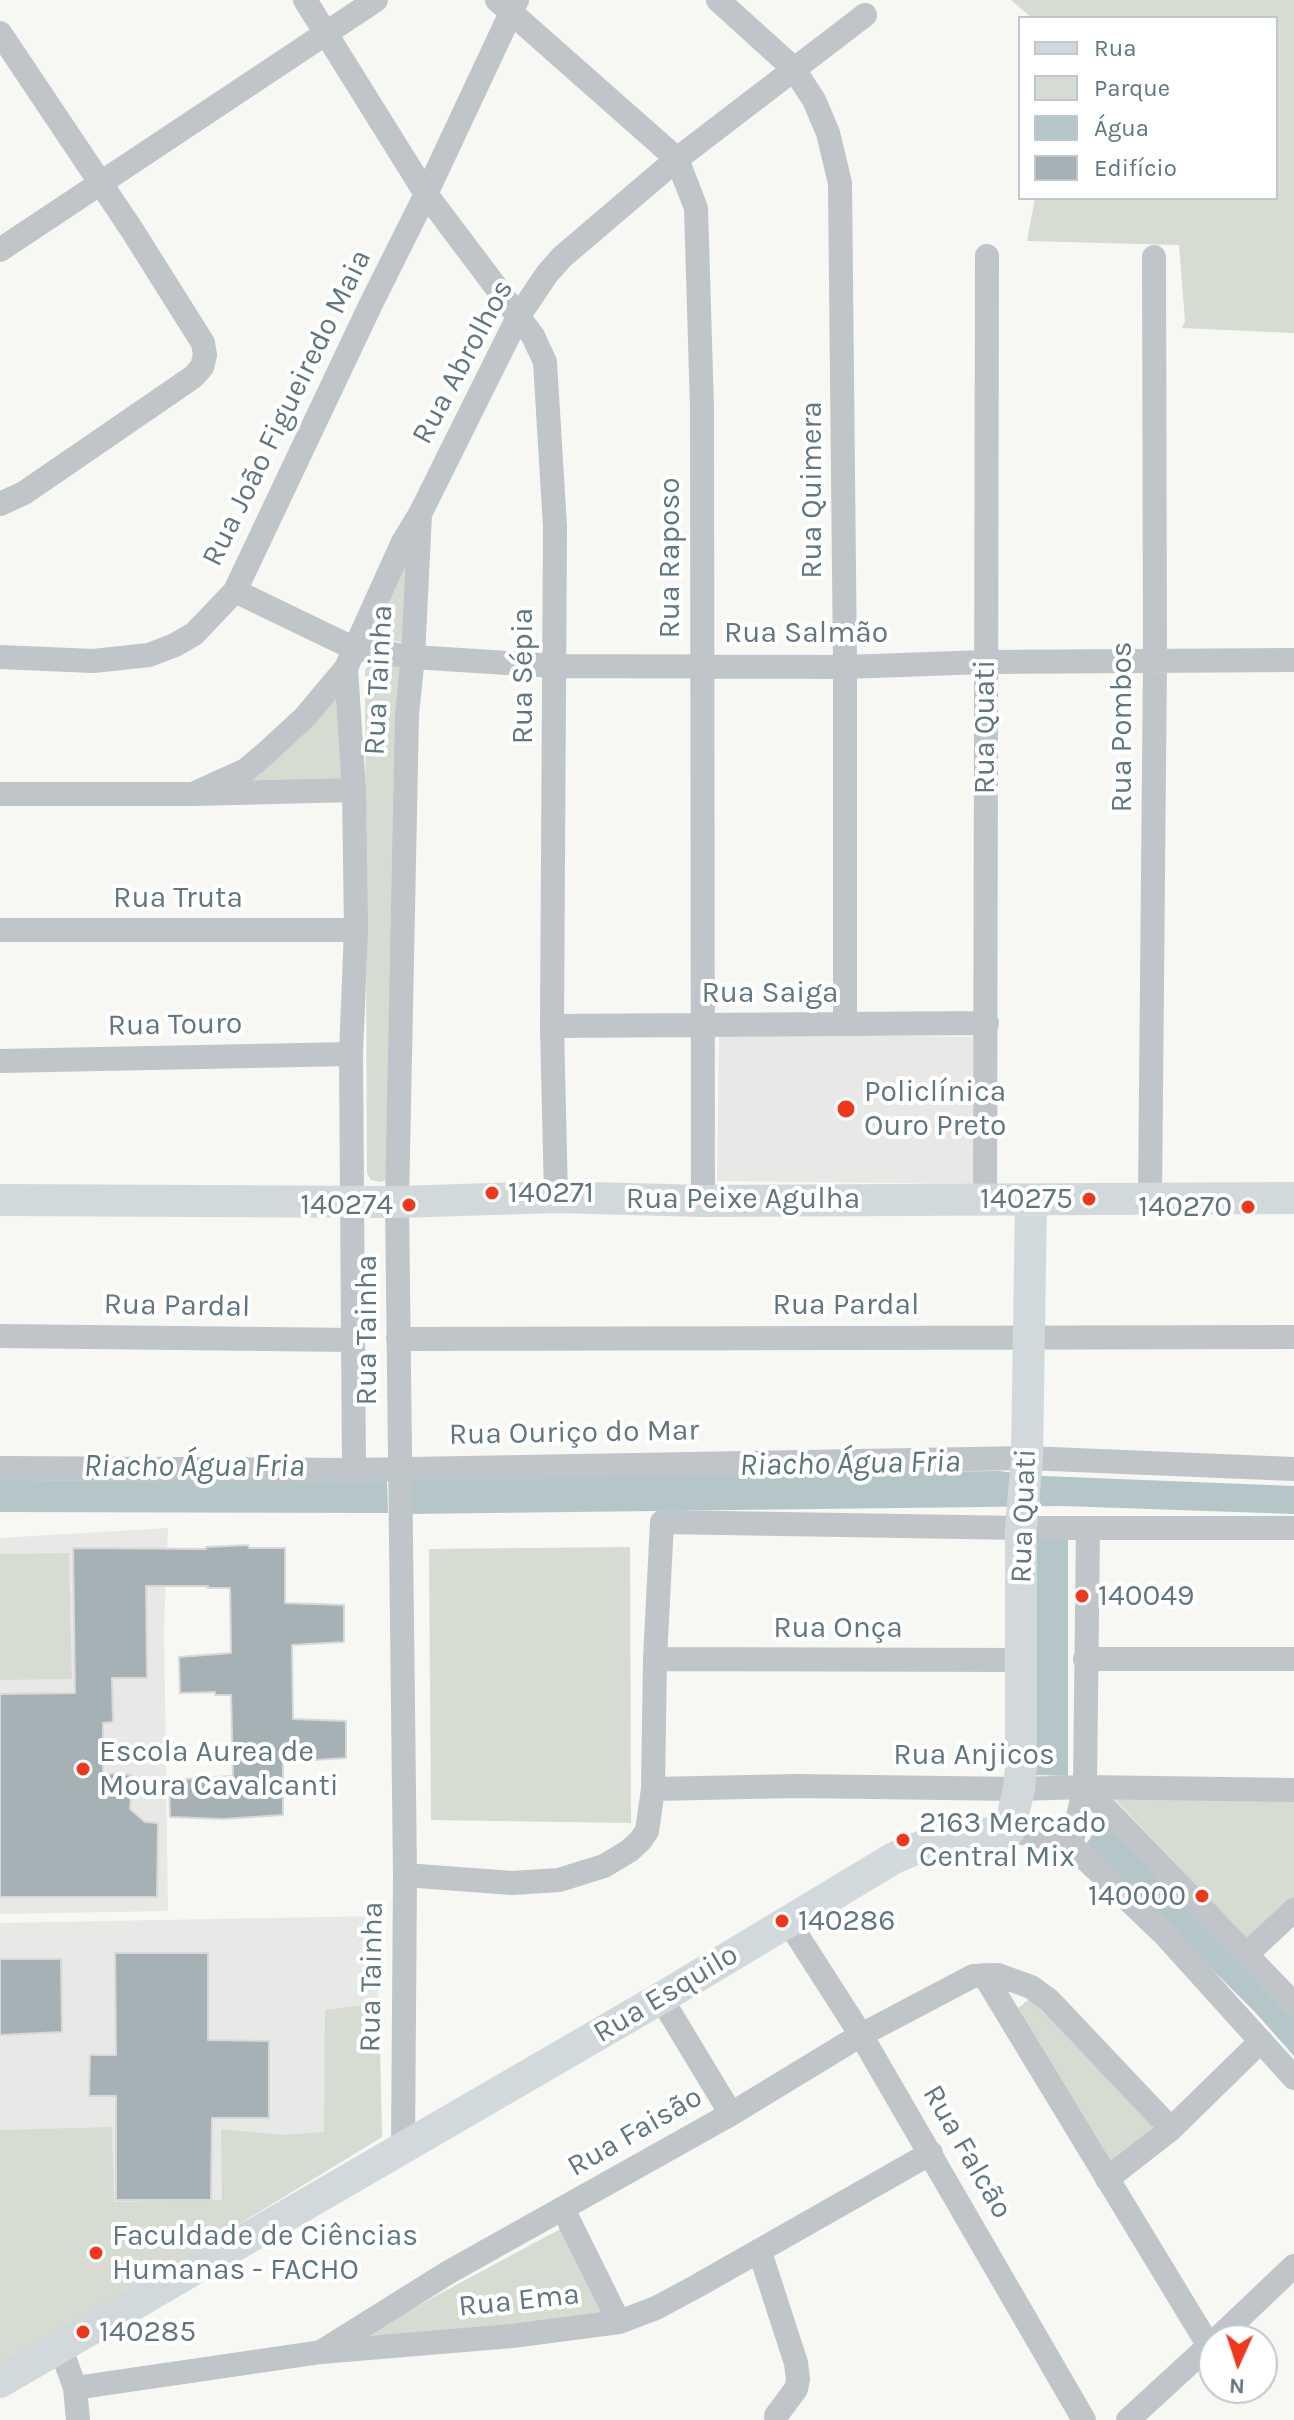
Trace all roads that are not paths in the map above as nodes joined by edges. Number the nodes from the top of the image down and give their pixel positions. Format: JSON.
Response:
{"nodes":[{"id":1,"x":305,"y":0,"type":"edge"},
{"id":2,"x":376,"y":0,"type":"edge"},
{"id":3,"x":718,"y":0,"type":"edge"},
{"id":4,"x":508,"y":4,"type":"edge"},
{"id":5,"x":865,"y":15,"type":"dead end"},
{"id":6,"x":0,"y":33,"type":"edge"},
{"id":7,"x":327,"y":34,"type":"junction"},
{"id":8,"x":793,"y":68,"type":"junction"},
{"id":9,"x":677,"y":159,"type":"junction"},
{"id":10,"x":99,"y":184,"type":"junction"},
{"id":11,"x":426,"y":194,"type":"junction"},
{"id":12,"x":0,"y":250,"type":"edge"},
{"id":13,"x":987,"y":256,"type":"dead end"},
{"id":14,"x":1154,"y":257,"type":"dead end"},
{"id":15,"x":518,"y":317,"type":"junction"},
{"id":16,"x":2,"y":504,"type":"edge"},
{"id":17,"x":420,"y":514,"type":"junction"},
{"id":18,"x":235,"y":591,"type":"junction"},
{"id":19,"x":0,"y":657,"type":"edge"},
{"id":20,"x":413,"y":657,"type":"junction"},
{"id":21,"x":349,"y":658,"type":"junction"},
{"id":22,"x":1155,"y":660,"type":"junction"},
{"id":23,"x":1294,"y":660,"type":"edge"},
{"id":24,"x":984,"y":662,"type":"junction"},
{"id":25,"x":701,"y":665,"type":"junction"},
{"id":26,"x":555,"y":666,"type":"junction"},
{"id":27,"x":845,"y":667,"type":"junction"},
{"id":28,"x":354,"y":790,"type":"junction"},
{"id":29,"x":0,"y":794,"type":"edge"},
{"id":30,"x":193,"y":794,"type":"junction"},
{"id":31,"x":0,"y":930,"type":"edge"},
{"id":32,"x":356,"y":930,"type":"junction"},
{"id":33,"x":987,"y":1023,"type":"junction"},
{"id":34,"x":845,"y":1024,"type":"junction"},
{"id":35,"x":702,"y":1025,"type":"junction"},
{"id":36,"x":552,"y":1026,"type":"junction"},
{"id":37,"x":351,"y":1054,"type":"junction"},
{"id":38,"x":0,"y":1061,"type":"edge"},
{"id":39,"x":556,"y":1197,"type":"junction"},
{"id":40,"x":1150,"y":1198,"type":"junction"},
{"id":41,"x":1294,"y":1198,"type":"edge"},
{"id":42,"x":985,"y":1199,"type":"junction"},
{"id":43,"x":0,"y":1200,"type":"edge"},
{"id":44,"x":1031,"y":1200,"type":"junction"},
{"id":45,"x":354,"y":1201,"type":"junction"},
{"id":46,"x":703,"y":1201,"type":"junction"},
{"id":47,"x":397,"y":1202,"type":"junction"},
{"id":48,"x":0,"y":1336,"type":"edge"},
{"id":49,"x":1030,"y":1337,"type":"junction"},
{"id":50,"x":1294,"y":1337,"type":"edge"},
{"id":51,"x":398,"y":1339,"type":"junction"},
{"id":52,"x":353,"y":1340,"type":"junction"},
{"id":53,"x":1026,"y":1463,"type":"junction"},
{"id":54,"x":0,"y":1468,"type":"edge"},
{"id":55,"x":1294,"y":1469,"type":"edge"},
{"id":56,"x":354,"y":1470,"type":"junction"},
{"id":57,"x":399,"y":1472,"type":"junction"},
{"id":58,"x":1022,"y":1525,"type":"junction"},
{"id":59,"x":1079,"y":1527,"type":"junction"},
{"id":60,"x":1294,"y":1528,"type":"edge"},
{"id":61,"x":655,"y":1659,"type":"junction"},
{"id":62,"x":1085,"y":1659,"type":"junction"},
{"id":63,"x":1294,"y":1659,"type":"edge"},
{"id":64,"x":1021,"y":1660,"type":"junction"},
{"id":65,"x":1085,"y":1787,"type":"junction"},
{"id":66,"x":653,"y":1789,"type":"junction"},
{"id":67,"x":1019,"y":1789,"type":"junction"},
{"id":68,"x":1294,"y":1790,"type":"edge"},
{"id":69,"x":1009,"y":1831,"type":"junction"},
{"id":70,"x":1071,"y":1845,"type":"junction"},
{"id":71,"x":405,"y":1875,"type":"junction"},
{"id":72,"x":1294,"y":1910,"type":"edge"},
{"id":73,"x":788,"y":1921,"type":"junction"},
{"id":74,"x":1247,"y":1954,"type":"junction"},
{"id":75,"x":984,"y":1975,"type":"junction"},
{"id":76,"x":661,"y":1998,"type":"junction"},
{"id":77,"x":1294,"y":2004,"type":"edge"},
{"id":78,"x":861,"y":2035,"type":"junction"},
{"id":79,"x":1261,"y":2041,"type":"junction"},
{"id":80,"x":1294,"y":2078,"type":"edge"},
{"id":81,"x":731,"y":2114,"type":"junction"},
{"id":82,"x":1171,"y":2129,"type":"junction"},
{"id":83,"x":403,"y":2147,"type":"junction"},
{"id":84,"x":931,"y":2153,"type":"junction"},
{"id":85,"x":1107,"y":2179,"type":"junction"},
{"id":86,"x":563,"y":2209,"type":"junction"},
{"id":87,"x":760,"y":2252,"type":"junction"},
{"id":88,"x":1294,"y":2266,"type":"edge"},
{"id":89,"x":619,"y":2322,"type":"junction"},
{"id":90,"x":1201,"y":2324,"type":"edge"},
{"id":91,"x":1233,"y":2324,"type":"edge"},
{"id":92,"x":60,"y":2346,"type":"junction"},
{"id":93,"x":321,"y":2352,"type":"junction"},
{"id":94,"x":1198,"y":2357,"type":"edge"},
{"id":95,"x":0,"y":2382,"type":"edge"},
{"id":96,"x":75,"y":2388,"type":"junction"},
{"id":97,"x":779,"y":2419,"type":"edge"},
{"id":98,"x":78,"y":2420,"type":"edge"},
{"id":99,"x":1084,"y":2420,"type":"edge"},
{"id":100,"x":1128,"y":2420,"type":"edge"}],
"edges":[{"from":1,"to":7,"type":"street"},
{"from":2,"to":7,"type":"street"},
{"from":3,"to":8,"type":"street","name":"Rua Quimera"},
{"from":4,"to":9,"type":"street","name":"Rua Raposo"},
{"from":4,"to":11,"type":"street","name":"Rua João Figueiredo Maia"},
{"from":5,"to":8,"type":"street","name":"Rua Abrolhos"},
{"from":6,"to":10,"type":"street"},
{"from":7,"to":10,"type":"street"},
{"from":7,"to":11,"type":"street"},
{"from":8,"to":9,"type":"street","name":"Rua Abrolhos"},
{"from":8,"to":27,"type":"street","name":"Rua Quimera"},
{"from":9,"to":15,"type":"street","name":"Rua Abrolhos"},
{"from":9,"to":25,"type":"street","name":"Rua Raposo"},
{"from":10,"to":12,"type":"street"},
{"from":10,"to":16,"type":"street"},
{"from":11,"to":15,"type":"street","name":"Rua Sépia"},
{"from":11,"to":18,"type":"street","name":"Rua João Figueiredo Maia"},
{"from":13,"to":24,"type":"street","name":"Rua Quati"},
{"from":14,"to":22,"type":"street","name":"Rua Pombos"},
{"from":15,"to":17,"type":"street","name":"Rua Abrolhos"},
{"from":15,"to":26,"type":"street","name":"Rua Sépia"},
{"from":17,"to":20,"type":"street","name":"Rua Tainha"},
{"from":17,"to":21,"type":"street","name":"Rua Abrolhos"},
{"from":18,"to":19,"type":"street","name":"Rua João Figueiredo Maia"},
{"from":18,"to":21,"type":"street","name":"Rua Salmão"},
{"from":20,"to":21,"type":"street","name":"Rua Salmão"},
{"from":20,"to":26,"type":"street","name":"Rua Salmão"},
{"from":20,"to":47,"type":"street","name":"Rua Tainha"},
{"from":21,"to":28,"type":"street","name":"Rua Tainha"},
{"from":21,"to":30,"type":"street","name":"Rua Abrolhos"},
{"from":22,"to":23,"type":"street","name":"Rua Salmão"},
{"from":22,"to":24,"type":"street","name":"Rua Salmão"},
{"from":22,"to":40,"type":"street","name":"Rua Pombos"},
{"from":24,"to":27,"type":"street","name":"Rua Salmão"},
{"from":24,"to":33,"type":"street","name":"Rua Quati"},
{"from":25,"to":26,"type":"street","name":"Rua Salmão"},
{"from":25,"to":27,"type":"street","name":"Rua Salmão"},
{"from":25,"to":35,"type":"street","name":"Rua Raposo"},
{"from":26,"to":36,"type":"street","name":"Rua Sépia"},
{"from":27,"to":34,"type":"street","name":"Rua Quimera"},
{"from":28,"to":30,"type":"street","name":"Rua Abrolhos"},
{"from":28,"to":32,"type":"street","name":"Rua Tainha"},
{"from":29,"to":30,"type":"street","name":"Rua Abrolhos"},
{"from":31,"to":32,"type":"street","name":"Rua Truta"},
{"from":32,"to":37,"type":"street","name":"Rua Tainha"},
{"from":33,"to":34,"type":"street","name":"Rua Saiga"},
{"from":33,"to":42,"type":"street","name":"Rua Quati"},
{"from":34,"to":35,"type":"street","name":"Rua Saiga"},
{"from":35,"to":36,"type":"street","name":"Rua Saiga"},
{"from":35,"to":46,"type":"street","name":"Rua Raposo"},
{"from":36,"to":39,"type":"street","name":"Rua Sépia"},
{"from":37,"to":38,"type":"street","name":"Rua Touro"},
{"from":37,"to":45,"type":"street","name":"Rua Tainha"},
{"from":39,"to":46,"type":"street","name":"Rua Peixe Agulha"},
{"from":39,"to":47,"type":"street","name":"Rua Peixe Agulha"},
{"from":40,"to":41,"type":"street","name":"Rua Peixe Agulha"},
{"from":40,"to":44,"type":"street","name":"Rua Peixe Agulha"},
{"from":42,"to":44,"type":"street","name":"Rua Peixe Agulha"},
{"from":42,"to":46,"type":"street","name":"Rua Peixe Agulha"},
{"from":43,"to":45,"type":"street","name":"Rua Peixe Agulha"},
{"from":44,"to":49,"type":"street","name":"Rua Quati"},
{"from":45,"to":47,"type":"street","name":"Rua Peixe Agulha"},
{"from":45,"to":52,"type":"street","name":"Rua Tainha"},
{"from":47,"to":51,"type":"street","name":"Rua Tainha"},
{"from":48,"to":52,"type":"street","name":"Rua Pardal"},
{"from":49,"to":50,"type":"street","name":"Rua Pardal"},
{"from":49,"to":51,"type":"street","name":"Rua Pardal"},
{"from":49,"to":53,"type":"street","name":"Rua Quati"},
{"from":51,"to":57,"type":"street","name":"Rua Tainha"},
{"from":52,"to":56,"type":"street","name":"Rua Tainha"},
{"from":53,"to":55,"type":"street","name":"Rua Ouriço do Mar"},
{"from":53,"to":57,"type":"street","name":"Rua Ouriço do Mar"},
{"from":53,"to":58,"type":"street","name":"Rua Quati"},
{"from":54,"to":56,"type":"street","name":"Rua Ouriço do Mar"},
{"from":56,"to":57,"type":"street","name":"Rua Ouriço do Mar"},
{"from":57,"to":71,"type":"street","name":"Rua Tainha"},
{"from":58,"to":59,"type":"street"},
{"from":58,"to":61,"type":"street"},
{"from":58,"to":64,"type":"street","name":"Rua Quati"},
{"from":59,"to":60,"type":"street"},
{"from":59,"to":62,"type":"street"},
{"from":61,"to":64,"type":"street","name":"Rua Onça"},
{"from":61,"to":66,"type":"street"},
{"from":62,"to":63,"type":"street"},
{"from":62,"to":65,"type":"street"},
{"from":64,"to":67,"type":"street","name":"Rua Quati"},
{"from":65,"to":67,"type":"street","name":"Rua Anjicos"},
{"from":65,"to":68,"type":"street","name":"Rua Anjicos"},
{"from":65,"to":70,"type":"street"},
{"from":65,"to":74,"type":"street"},
{"from":66,"to":67,"type":"street","name":"Rua Anjicos"},
{"from":66,"to":71,"type":"street"},
{"from":67,"to":69,"type":"street","name":"Rua Quati"},
{"from":69,"to":70,"type":"street","name":"Rua Esquilo"},
{"from":69,"to":73,"type":"street","name":"Rua Esquilo"},
{"from":70,"to":79,"type":"street","name":"Rua Esquilo"},
{"from":71,"to":83,"type":"street","name":"Rua Tainha"},
{"from":72,"to":74,"type":"street"},
{"from":73,"to":76,"type":"street","name":"Rua Esquilo"},
{"from":73,"to":78,"type":"street","name":"Rua Falcão"},
{"from":74,"to":77,"type":"street"},
{"from":75,"to":78,"type":"street","name":"Rua Faisão"},
{"from":75,"to":82,"type":"street"},
{"from":75,"to":85,"type":"street"},
{"from":76,"to":81,"type":"street"},
{"from":76,"to":83,"type":"street","name":"Rua Esquilo"},
{"from":78,"to":81,"type":"street","name":"Rua Faisão"},
{"from":78,"to":84,"type":"street","name":"Rua Falcão"},
{"from":79,"to":80,"type":"street","name":"Rua Esquilo"},
{"from":79,"to":82,"type":"street"},
{"from":81,"to":86,"type":"street","name":"Rua Faisão"},
{"from":82,"to":85,"type":"street"},
{"from":83,"to":92,"type":"street","name":"Rua Esquilo"},
{"from":84,"to":87,"type":"street","name":"Rua Ema"},
{"from":84,"to":99,"type":"street","name":"Rua Falcão"},
{"from":85,"to":90,"type":"street"},
{"from":86,"to":89,"type":"street"},
{"from":86,"to":93,"type":"street","name":"Rua Faisão"},
{"from":87,"to":89,"type":"street","name":"Rua Ema"},
{"from":87,"to":97,"type":"street"},
{"from":88,"to":91,"type":"street"},
{"from":89,"to":93,"type":"street","name":"Rua Ema"},
{"from":92,"to":95,"type":"street","name":"Rua Esquilo"},
{"from":92,"to":96,"type":"street"},
{"from":93,"to":96,"type":"street","name":"Rua Ema"},
{"from":94,"to":100,"type":"street"},
{"from":96,"to":98,"type":"street"}]}
